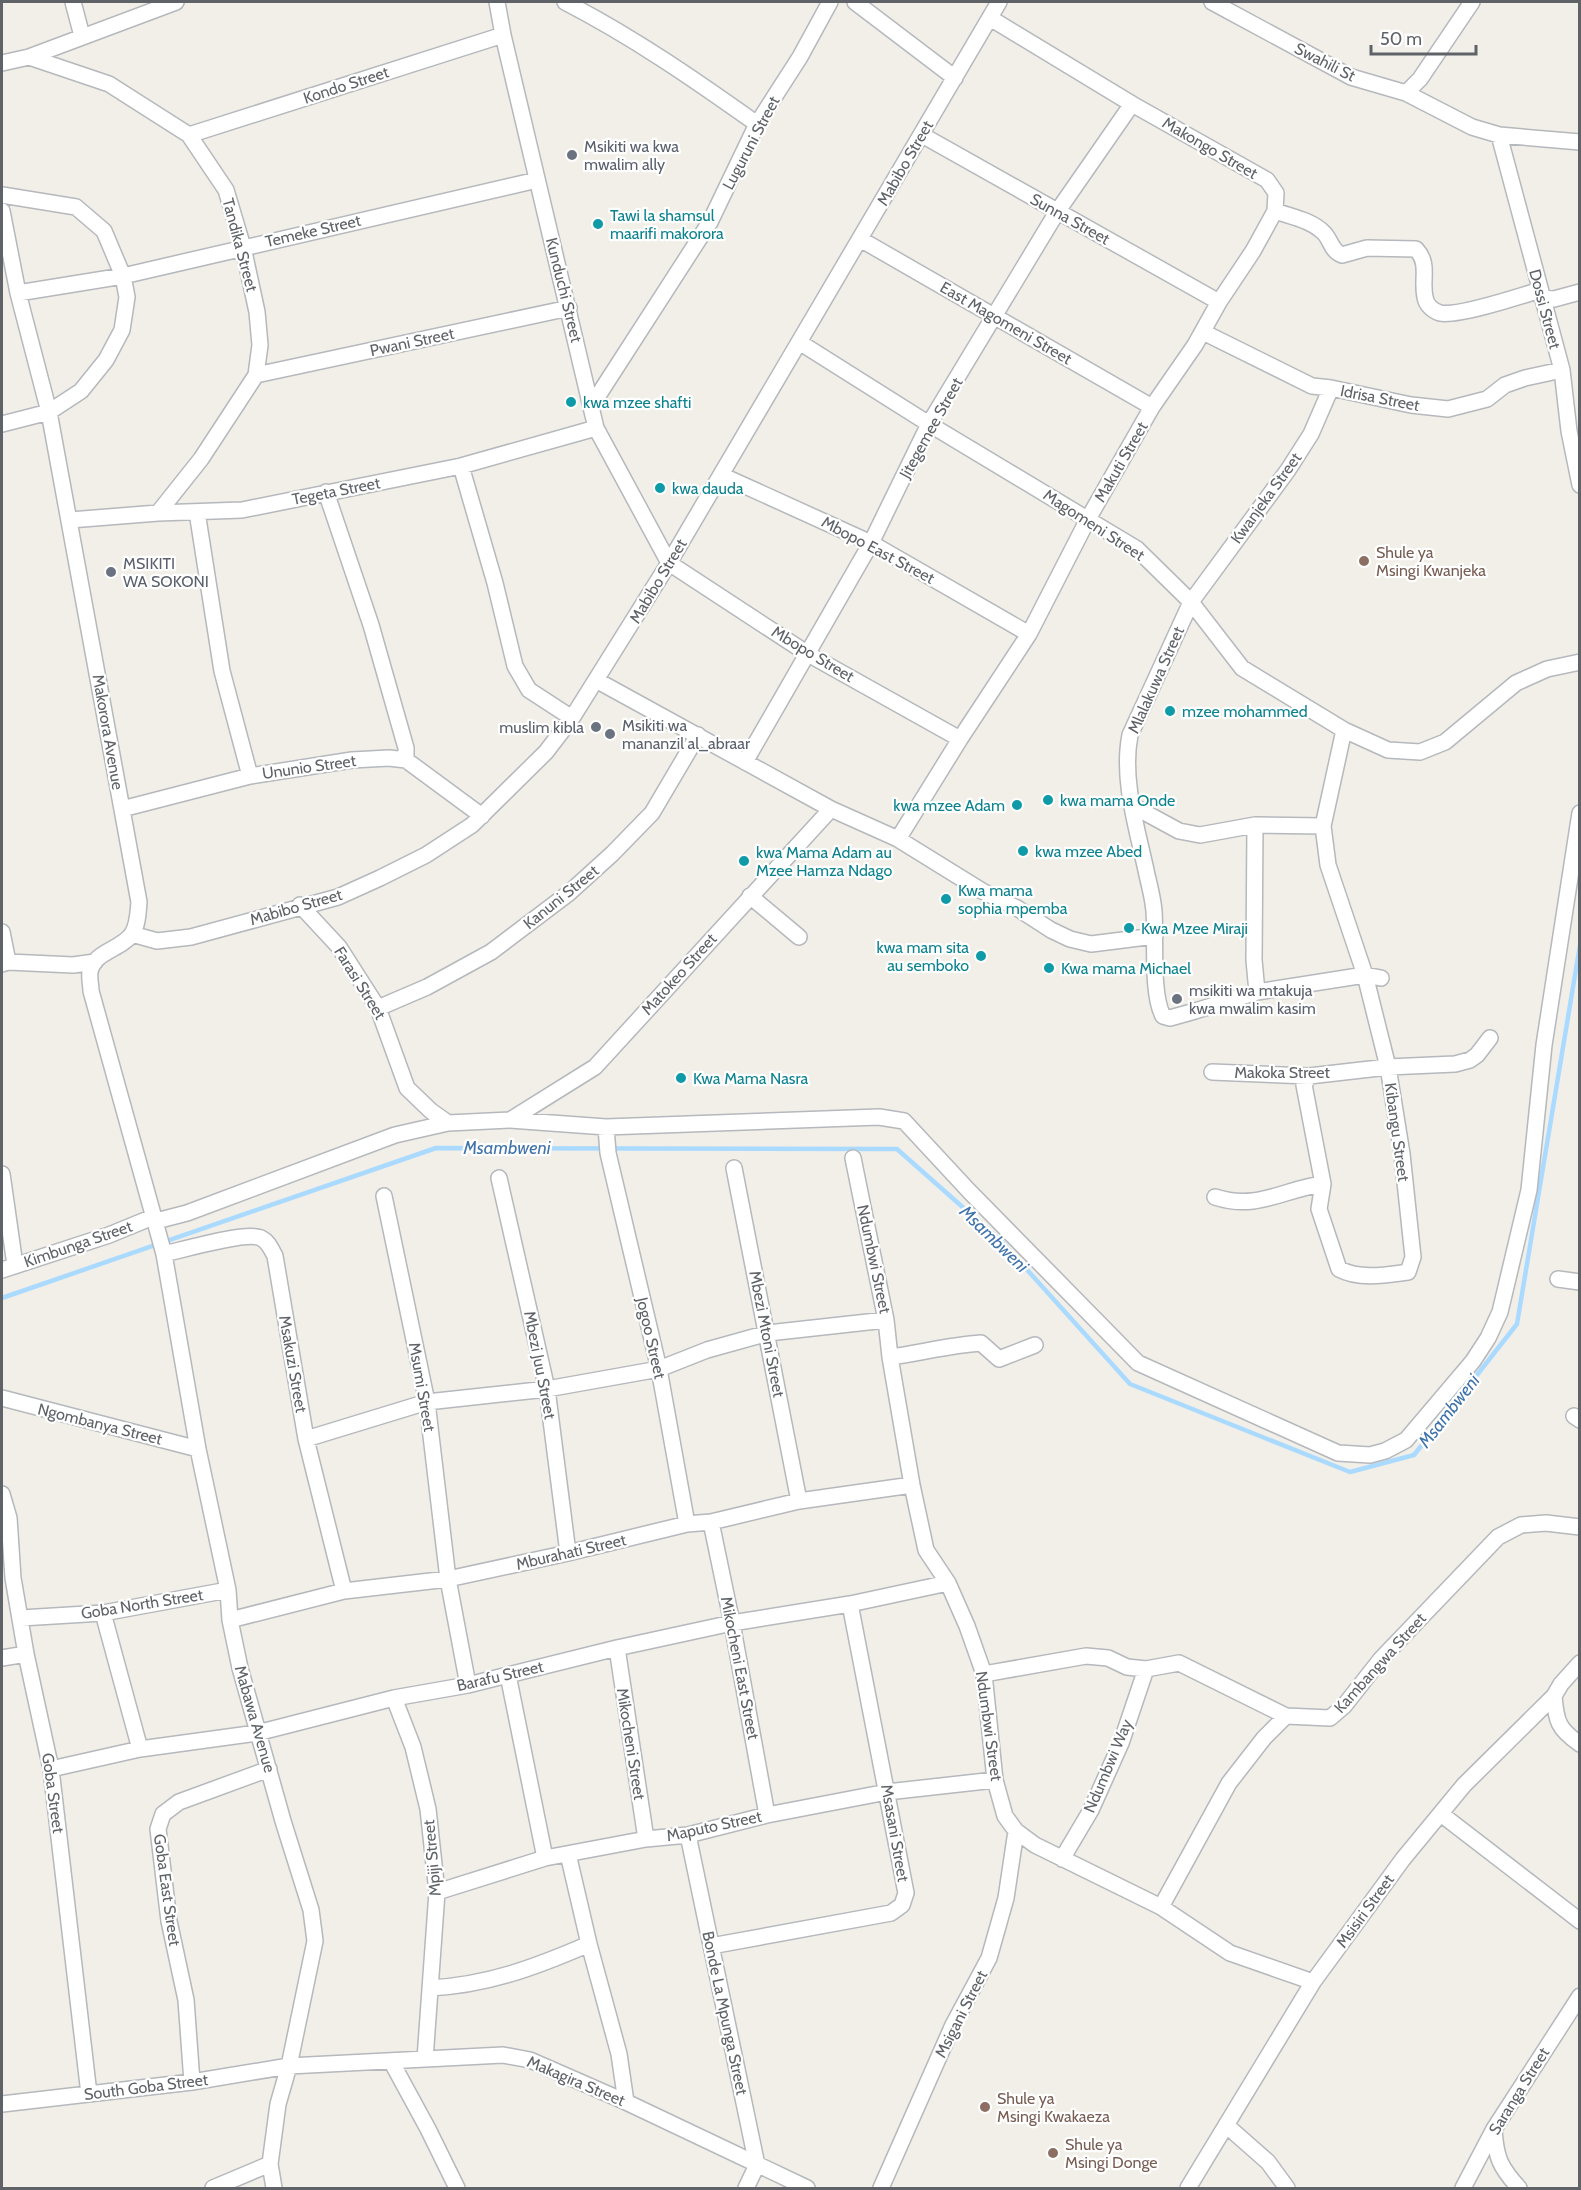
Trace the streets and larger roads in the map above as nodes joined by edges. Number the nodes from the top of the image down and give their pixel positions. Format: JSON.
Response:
{"nodes":[{"id":1,"x":73,"y":2,"type":"edge"},
{"id":2,"x":176,"y":2,"type":"edge"},
{"id":3,"x":497,"y":2,"type":"edge"},
{"id":4,"x":565,"y":2,"type":"edge"},
{"id":5,"x":830,"y":2,"type":"edge"},
{"id":6,"x":855,"y":2,"type":"edge"},
{"id":7,"x":999,"y":2,"type":"edge"},
{"id":8,"x":1212,"y":2,"type":"edge"},
{"id":9,"x":1472,"y":2,"type":"edge"},
{"id":10,"x":990,"y":18,"type":"junction"},
{"id":11,"x":503,"y":35,"type":"junction"},
{"id":12,"x":82,"y":36,"type":"junction"},
{"id":13,"x":29,"y":57,"type":"junction"},
{"id":14,"x":2,"y":63,"type":"edge"},
{"id":15,"x":955,"y":78,"type":"junction"},
{"id":16,"x":1406,"y":93,"type":"junction"},
{"id":17,"x":1132,"y":104,"type":"junction"},
{"id":18,"x":757,"y":124,"type":"junction"},
{"id":19,"x":189,"y":135,"type":"junction"},
{"id":20,"x":922,"y":135,"type":"junction"},
{"id":21,"x":1499,"y":135,"type":"junction"},
{"id":22,"x":1580,"y":142,"type":"edge"},
{"id":23,"x":537,"y":180,"type":"junction"},
{"id":24,"x":2,"y":195,"type":"edge"},
{"id":25,"x":2,"y":211,"type":"edge"},
{"id":26,"x":1275,"y":212,"type":"junction"},
{"id":27,"x":1058,"y":213,"type":"junction"},
{"id":28,"x":860,"y":239,"type":"junction"},
{"id":29,"x":243,"y":247,"type":"junction"},
{"id":30,"x":123,"y":276,"type":"junction"},
{"id":31,"x":1580,"y":292,"type":"edge"},
{"id":32,"x":18,"y":293,"type":"junction"},
{"id":33,"x":1541,"y":294,"type":"junction"},
{"id":34,"x":1219,"y":302,"type":"junction"},
{"id":35,"x":569,"y":308,"type":"junction"},
{"id":36,"x":996,"y":317,"type":"junction"},
{"id":37,"x":1203,"y":332,"type":"junction"},
{"id":38,"x":798,"y":342,"type":"junction"},
{"id":39,"x":1562,"y":369,"type":"junction"},
{"id":40,"x":256,"y":375,"type":"junction"},
{"id":41,"x":1331,"y":388,"type":"junction"},
{"id":42,"x":592,"y":405,"type":"junction"},
{"id":43,"x":1152,"y":407,"type":"junction"},
{"id":44,"x":49,"y":412,"type":"junction"},
{"id":45,"x":2,"y":424,"type":"edge"},
{"id":46,"x":929,"y":424,"type":"junction"},
{"id":47,"x":596,"y":428,"type":"junction"},
{"id":48,"x":1574,"y":430,"type":"edge"},
{"id":49,"x":461,"y":466,"type":"junction"},
{"id":50,"x":721,"y":475,"type":"junction"},
{"id":51,"x":1580,"y":485,"type":"edge"},
{"id":52,"x":326,"y":492,"type":"junction"},
{"id":53,"x":197,"y":512,"type":"junction"},
{"id":54,"x":158,"y":513,"type":"junction"},
{"id":55,"x":1088,"y":519,"type":"junction"},
{"id":56,"x":70,"y":520,"type":"junction"},
{"id":57,"x":871,"y":543,"type":"junction"},
{"id":58,"x":669,"y":563,"type":"junction"},
{"id":59,"x":1191,"y":602,"type":"junction"},
{"id":60,"x":1029,"y":634,"type":"junction"},
{"id":61,"x":808,"y":654,"type":"junction"},
{"id":62,"x":1580,"y":662,"type":"edge"},
{"id":63,"x":596,"y":680,"type":"junction"},
{"id":64,"x":572,"y":718,"type":"junction"},
{"id":65,"x":1344,"y":730,"type":"junction"},
{"id":66,"x":698,"y":735,"type":"junction"},
{"id":67,"x":960,"y":739,"type":"junction"},
{"id":68,"x":406,"y":760,"type":"junction"},
{"id":69,"x":745,"y":762,"type":"junction"},
{"id":70,"x":249,"y":776,"type":"junction"},
{"id":71,"x":1133,"y":806,"type":"junction"},
{"id":72,"x":122,"y":809,"type":"junction"},
{"id":73,"x":831,"y":809,"type":"junction"},
{"id":74,"x":1580,"y":813,"type":"edge"},
{"id":75,"x":482,"y":816,"type":"junction"},
{"id":76,"x":1255,"y":825,"type":"junction"},
{"id":77,"x":1323,"y":826,"type":"junction"},
{"id":78,"x":898,"y":839,"type":"junction"},
{"id":79,"x":750,"y":896,"type":"junction"},
{"id":80,"x":300,"y":906,"type":"junction"},
{"id":81,"x":2,"y":932,"type":"edge"},
{"id":82,"x":132,"y":934,"type":"junction"},
{"id":83,"x":1155,"y":936,"type":"junction"},
{"id":84,"x":799,"y":937,"type":"dead end"},
{"id":85,"x":95,"y":962,"type":"junction"},
{"id":86,"x":5,"y":963,"type":"edge"},
{"id":87,"x":1365,"y":975,"type":"junction"},
{"id":88,"x":1381,"y":978,"type":"dead end"},
{"id":89,"x":1257,"y":992,"type":"junction"},
{"id":90,"x":378,"y":1008,"type":"junction"},
{"id":91,"x":1490,"y":1038,"type":"dead end"},
{"id":92,"x":1388,"y":1067,"type":"junction"},
{"id":93,"x":1212,"y":1072,"type":"dead end"},
{"id":94,"x":1309,"y":1076,"type":"junction"},
{"id":95,"x":510,"y":1120,"type":"junction"},
{"id":96,"x":448,"y":1123,"type":"junction"},
{"id":97,"x":607,"y":1140,"type":"junction"},
{"id":98,"x":853,"y":1158,"type":"dead end"},
{"id":99,"x":734,"y":1168,"type":"dead end"},
{"id":100,"x":2,"y":1174,"type":"edge"},
{"id":101,"x":500,"y":1178,"type":"dead end"},
{"id":102,"x":1323,"y":1184,"type":"junction"},
{"id":103,"x":384,"y":1196,"type":"dead end"},
{"id":104,"x":1215,"y":1197,"type":"dead end"},
{"id":105,"x":155,"y":1223,"type":"junction"},
{"id":106,"x":162,"y":1251,"type":"junction"},
{"id":107,"x":8,"y":1268,"type":"edge"},
{"id":108,"x":1558,"y":1279,"type":"dead end"},
{"id":109,"x":1580,"y":1282,"type":"edge"},
{"id":110,"x":886,"y":1320,"type":"junction"},
{"id":111,"x":768,"y":1333,"type":"junction"},
{"id":112,"x":1035,"y":1345,"type":"dead end"},
{"id":113,"x":890,"y":1357,"type":"junction"},
{"id":114,"x":659,"y":1369,"type":"junction"},
{"id":115,"x":547,"y":1389,"type":"junction"},
{"id":116,"x":2,"y":1398,"type":"edge"},
{"id":117,"x":427,"y":1402,"type":"junction"},
{"id":118,"x":306,"y":1439,"type":"junction"},
{"id":119,"x":198,"y":1449,"type":"junction"},
{"id":120,"x":912,"y":1485,"type":"junction"},
{"id":121,"x":2,"y":1494,"type":"edge"},
{"id":122,"x":799,"y":1501,"type":"junction"},
{"id":123,"x":711,"y":1522,"type":"junction"},
{"id":124,"x":687,"y":1524,"type":"junction"},
{"id":125,"x":1580,"y":1527,"type":"edge"},
{"id":126,"x":568,"y":1553,"type":"junction"},
{"id":127,"x":7,"y":1579,"type":"edge"},
{"id":128,"x":448,"y":1580,"type":"junction"},
{"id":129,"x":948,"y":1583,"type":"junction"},
{"id":130,"x":228,"y":1590,"type":"junction"},
{"id":131,"x":344,"y":1591,"type":"junction"},
{"id":132,"x":850,"y":1604,"type":"junction"},
{"id":133,"x":103,"y":1613,"type":"junction"},
{"id":134,"x":21,"y":1618,"type":"junction"},
{"id":135,"x":230,"y":1620,"type":"junction"},
{"id":136,"x":732,"y":1623,"type":"junction"},
{"id":137,"x":617,"y":1648,"type":"junction"},
{"id":138,"x":26,"y":1654,"type":"junction"},
{"id":139,"x":2,"y":1658,"type":"edge"},
{"id":140,"x":1580,"y":1663,"type":"edge"},
{"id":141,"x":1146,"y":1669,"type":"junction"},
{"id":142,"x":984,"y":1674,"type":"junction"},
{"id":143,"x":508,"y":1675,"type":"junction"},
{"id":144,"x":468,"y":1685,"type":"junction"},
{"id":145,"x":1554,"y":1696,"type":"junction"},
{"id":146,"x":394,"y":1698,"type":"junction"},
{"id":147,"x":1286,"y":1716,"type":"junction"},
{"id":148,"x":257,"y":1733,"type":"junction"},
{"id":149,"x":1580,"y":1744,"type":"edge"},
{"id":150,"x":140,"y":1749,"type":"junction"},
{"id":151,"x":51,"y":1769,"type":"junction"},
{"id":152,"x":269,"y":1769,"type":"junction"},
{"id":153,"x":995,"y":1780,"type":"junction"},
{"id":154,"x":887,"y":1792,"type":"junction"},
{"id":155,"x":1441,"y":1814,"type":"junction"},
{"id":156,"x":767,"y":1815,"type":"junction"},
{"id":157,"x":1016,"y":1831,"type":"junction"},
{"id":158,"x":688,"y":1835,"type":"junction"},
{"id":159,"x":646,"y":1839,"type":"junction"},
{"id":160,"x":568,"y":1854,"type":"junction"},
{"id":161,"x":545,"y":1858,"type":"junction"},
{"id":162,"x":1062,"y":1859,"type":"junction"},
{"id":163,"x":437,"y":1892,"type":"junction"},
{"id":164,"x":1161,"y":1907,"type":"junction"},
{"id":165,"x":1580,"y":1921,"type":"edge"},
{"id":166,"x":589,"y":1944,"type":"junction"},
{"id":167,"x":711,"y":1946,"type":"junction"},
{"id":168,"x":1313,"y":1982,"type":"junction"},
{"id":169,"x":430,"y":1988,"type":"junction"},
{"id":170,"x":1580,"y":1996,"type":"edge"},
{"id":171,"x":425,"y":2059,"type":"junction"},
{"id":172,"x":390,"y":2061,"type":"junction"},
{"id":173,"x":290,"y":2066,"type":"junction"},
{"id":174,"x":192,"y":2082,"type":"junction"},
{"id":175,"x":90,"y":2094,"type":"junction"},
{"id":176,"x":626,"y":2102,"type":"junction"},
{"id":177,"x":2,"y":2104,"type":"edge"},
{"id":178,"x":1226,"y":2125,"type":"junction"},
{"id":179,"x":1494,"y":2129,"type":"junction"},
{"id":180,"x":270,"y":2164,"type":"junction"},
{"id":181,"x":757,"y":2165,"type":"junction"},
{"id":182,"x":213,"y":2188,"type":"edge"},
{"id":183,"x":274,"y":2188,"type":"edge"},
{"id":184,"x":457,"y":2188,"type":"edge"},
{"id":185,"x":746,"y":2188,"type":"edge"},
{"id":186,"x":807,"y":2188,"type":"edge"},
{"id":187,"x":881,"y":2188,"type":"edge"},
{"id":188,"x":1188,"y":2188,"type":"edge"},
{"id":189,"x":1287,"y":2188,"type":"edge"},
{"id":190,"x":1463,"y":2188,"type":"edge"},
{"id":191,"x":1519,"y":2188,"type":"edge"}],
"edges":[{"from":1,"to":12,"type":"street"},
{"from":2,"to":12,"type":"street"},
{"from":3,"to":11,"type":"street","name":"Kunduchi Street"},
{"from":4,"to":18,"type":"street"},
{"from":5,"to":18,"type":"street","name":"Luguruni Street"},
{"from":6,"to":15,"type":"street"},
{"from":7,"to":10,"type":"street","name":"Mabibo Street"},
{"from":8,"to":16,"type":"street","name":"Swahili St"},
{"from":9,"to":16,"type":"street"},
{"from":10,"to":15,"type":"street","name":"Mabibo Street"},
{"from":10,"to":17,"type":"street","name":"Makongo Street"},
{"from":11,"to":19,"type":"street","name":"Kondo Street"},
{"from":11,"to":23,"type":"street","name":"Kunduchi Street"},
{"from":12,"to":13,"type":"street"},
{"from":13,"to":14,"type":"street"},
{"from":13,"to":19,"type":"street","name":"Tandika Street"},
{"from":15,"to":20,"type":"street","name":"Mabibo Street"},
{"from":16,"to":21,"type":"street","name":"Swahili St"},
{"from":17,"to":26,"type":"street","name":"Makongo Street"},
{"from":17,"to":27,"type":"street","name":"Jitegemee Street"},
{"from":18,"to":42,"type":"street","name":"Luguruni Street"},
{"from":19,"to":29,"type":"street","name":"Tandika Street"},
{"from":20,"to":27,"type":"street","name":"Sunna Street"},
{"from":20,"to":28,"type":"street","name":"Mabibo Street"},
{"from":21,"to":22,"type":"street","name":"Swahili St"},
{"from":21,"to":33,"type":"street","name":"Dossi Street"},
{"from":23,"to":29,"type":"street","name":"Temeke Street"},
{"from":23,"to":35,"type":"street","name":"Kunduchi Street"},
{"from":24,"to":30,"type":"street"},
{"from":25,"to":32,"type":"street","name":"Makorora Avenue"},
{"from":26,"to":33,"type":"street"},
{"from":26,"to":34,"type":"street","name":"Makuti Street"},
{"from":27,"to":34,"type":"street","name":"Sunna Street"},
{"from":27,"to":36,"type":"street","name":"Jitegemee Street"},
{"from":28,"to":36,"type":"street","name":"East Magomeni Street"},
{"from":28,"to":38,"type":"street","name":"Mabibo Street"},
{"from":29,"to":30,"type":"street","name":"Temeke Street"},
{"from":29,"to":40,"type":"street","name":"Tandika Street"},
{"from":30,"to":32,"type":"street","name":"Temeke Street"},
{"from":30,"to":44,"type":"street"},
{"from":31,"to":33,"type":"street"},
{"from":32,"to":44,"type":"street","name":"Makorora Avenue"},
{"from":33,"to":39,"type":"street","name":"Dossi Street"},
{"from":34,"to":37,"type":"street","name":"Makuti Street"},
{"from":35,"to":40,"type":"street","name":"Pwani Street"},
{"from":35,"to":42,"type":"street","name":"Kunduchi Street"},
{"from":36,"to":43,"type":"street","name":"East Magomeni Street"},
{"from":36,"to":46,"type":"street","name":"Jitegemee Street"},
{"from":37,"to":41,"type":"street","name":"Idrisa Street"},
{"from":37,"to":43,"type":"street","name":"Makuti Street"},
{"from":38,"to":46,"type":"street","name":"Magomeni Street"},
{"from":38,"to":50,"type":"street","name":"Mabibo Street"},
{"from":39,"to":41,"type":"street","name":"Idrisa Street"},
{"from":39,"to":48,"type":"street","name":"Dossi Street"},
{"from":40,"to":54,"type":"street","name":"Tandika Street"},
{"from":41,"to":59,"type":"street","name":"Kwanjeka Street"},
{"from":42,"to":47,"type":"street","name":"Kunduchi Street"},
{"from":43,"to":55,"type":"street","name":"Makuti Street"},
{"from":44,"to":45,"type":"street"},
{"from":44,"to":56,"type":"street","name":"Makorora Avenue"},
{"from":46,"to":55,"type":"street","name":"Magomeni Street"},
{"from":46,"to":57,"type":"street","name":"Jitegemee Street"},
{"from":47,"to":49,"type":"street","name":"Tegeta Street"},
{"from":47,"to":58,"type":"street","name":"Kunduchi Street"},
{"from":48,"to":51,"type":"street","name":"Dossi Street"},
{"from":49,"to":52,"type":"street","name":"Tegeta Street"},
{"from":49,"to":64,"type":"street"},
{"from":50,"to":57,"type":"street","name":"Mbopo East Street"},
{"from":50,"to":58,"type":"street","name":"Mabibo Street"},
{"from":52,"to":53,"type":"street","name":"Tegeta Street"},
{"from":52,"to":68,"type":"street"},
{"from":53,"to":54,"type":"street","name":"Tegeta Street"},
{"from":53,"to":70,"type":"street"},
{"from":54,"to":56,"type":"street","name":"Tegeta Street"},
{"from":55,"to":59,"type":"street","name":"Magomeni Street"},
{"from":55,"to":60,"type":"street","name":"Makuti Street"},
{"from":56,"to":72,"type":"street","name":"Makorora Avenue"},
{"from":57,"to":60,"type":"street","name":"Mbopo East Street"},
{"from":57,"to":61,"type":"street","name":"Jitegemee Street"},
{"from":58,"to":61,"type":"street","name":"Mbopo Street"},
{"from":58,"to":63,"type":"street","name":"Mabibo Street"},
{"from":59,"to":65,"type":"street","name":"Magomeni Street"},
{"from":59,"to":71,"type":"street","name":"Mlalakuwa Street"},
{"from":60,"to":67,"type":"street","name":"Makuti Street"},
{"from":61,"to":67,"type":"street","name":"Mbopo Street"},
{"from":61,"to":69,"type":"street","name":"Jitegemee Street"},
{"from":62,"to":65,"type":"street","name":"Magomeni Street"},
{"from":63,"to":64,"type":"street","name":"Mabibo Street"},
{"from":63,"to":66,"type":"street"},
{"from":64,"to":75,"type":"street","name":"Mabibo Street"},
{"from":65,"to":77,"type":"street","name":"Kibangu Street"},
{"from":66,"to":69,"type":"street"},
{"from":66,"to":90,"type":"street","name":"Kanuni Street"},
{"from":67,"to":78,"type":"street","name":"Makuti Street"},
{"from":68,"to":70,"type":"street","name":"Ununio Street"},
{"from":68,"to":75,"type":"street"},
{"from":69,"to":73,"type":"street"},
{"from":70,"to":72,"type":"street","name":"Ununio Street"},
{"from":71,"to":76,"type":"street"},
{"from":71,"to":83,"type":"street","name":"Mlalakuwa Street"},
{"from":72,"to":82,"type":"street","name":"Makorora Avenue"},
{"from":73,"to":78,"type":"street"},
{"from":73,"to":79,"type":"street","name":"Matokeo Street"},
{"from":74,"to":97,"type":"street","name":"Kimbunga Street"},
{"from":75,"to":80,"type":"street","name":"Mabibo Street"},
{"from":76,"to":77,"type":"street"},
{"from":76,"to":89,"type":"street"},
{"from":77,"to":87,"type":"street","name":"Kibangu Street"},
{"from":78,"to":83,"type":"street"},
{"from":79,"to":84,"type":"street"},
{"from":79,"to":95,"type":"street","name":"Matokeo Street"},
{"from":80,"to":82,"type":"street","name":"Mabibo Street"},
{"from":80,"to":90,"type":"street","name":"Farasi Street"},
{"from":81,"to":86,"type":"street"},
{"from":82,"to":85,"type":"street"},
{"from":83,"to":89,"type":"street","name":"Mlalakuwa Street"},
{"from":85,"to":86,"type":"street"},
{"from":85,"to":105,"type":"street"},
{"from":87,"to":88,"type":"street","name":"Mlalakuwa Street"},
{"from":87,"to":89,"type":"street","name":"Mlalakuwa Street"},
{"from":87,"to":92,"type":"street","name":"Kibangu Street"},
{"from":90,"to":96,"type":"street","name":"Farasi Street"},
{"from":91,"to":92,"type":"street","name":"Makoka Street"},
{"from":92,"to":94,"type":"street","name":"Makoka Street"},
{"from":92,"to":102,"type":"street","name":"Kibangu Street"},
{"from":93,"to":94,"type":"street","name":"Makoka Street"},
{"from":94,"to":102,"type":"street","name":"Kibangu Street"},
{"from":95,"to":96,"type":"street","name":"Kimbunga Street"},
{"from":95,"to":97,"type":"street","name":"Kimbunga Street"},
{"from":96,"to":105,"type":"street","name":"Kimbunga Street"},
{"from":97,"to":114,"type":"street","name":"Jogoo Street"},
{"from":98,"to":110,"type":"street","name":"Ndumbwi Street"},
{"from":99,"to":111,"type":"street","name":"Mbezi Mtoni Street"},
{"from":100,"to":107,"type":"street"},
{"from":101,"to":115,"type":"street","name":"Mbezi Juu Street"},
{"from":102,"to":104,"type":"street"},
{"from":103,"to":117,"type":"street","name":"Msumi Street"},
{"from":105,"to":106,"type":"street","name":"Mabawa Avenue"},
{"from":105,"to":107,"type":"street","name":"Kimbunga Street"},
{"from":106,"to":118,"type":"street","name":"Msakuzi Street"},
{"from":106,"to":119,"type":"street","name":"Mabawa Avenue"},
{"from":108,"to":109,"type":"street"},
{"from":110,"to":111,"type":"street"},
{"from":110,"to":113,"type":"street","name":"Ndumbwi Street"},
{"from":111,"to":114,"type":"street"},
{"from":111,"to":122,"type":"street","name":"Mbezi Mtoni Street"},
{"from":112,"to":113,"type":"street"},
{"from":113,"to":120,"type":"street","name":"Ndumbwi Street"},
{"from":114,"to":115,"type":"street"},
{"from":114,"to":124,"type":"street","name":"Jogoo Street"},
{"from":115,"to":117,"type":"street"},
{"from":115,"to":126,"type":"street","name":"Mbezi Juu Street"},
{"from":116,"to":119,"type":"street","name":"Ngombanya Street"},
{"from":117,"to":118,"type":"street"},
{"from":117,"to":128,"type":"street","name":"Msumi Street"},
{"from":118,"to":131,"type":"street","name":"Msakuzi Street"},
{"from":119,"to":130,"type":"street","name":"Mabawa Avenue"},
{"from":120,"to":122,"type":"street","name":"Mburahati Street"},
{"from":120,"to":129,"type":"street","name":"Ndumbwi Street"},
{"from":121,"to":127,"type":"street","name":"Goba Street"},
{"from":122,"to":123,"type":"street","name":"Mburahati Street"},
{"from":123,"to":124,"type":"street","name":"Mburahati Street"},
{"from":123,"to":136,"type":"street","name":"Mikocheni East Street"},
{"from":124,"to":126,"type":"street","name":"Mburahati Street"},
{"from":125,"to":147,"type":"street","name":"Kambangwa Street"},
{"from":126,"to":128,"type":"street","name":"Mburahati Street"},
{"from":127,"to":134,"type":"street","name":"Goba Street"},
{"from":128,"to":131,"type":"street","name":"Mburahati Street"},
{"from":128,"to":144,"type":"street","name":"Msumi Street"},
{"from":129,"to":132,"type":"street","name":"Barafu Street"},
{"from":129,"to":142,"type":"street","name":"Ndumbwi Street"},
{"from":130,"to":133,"type":"street","name":"Goba North Street"},
{"from":130,"to":135,"type":"street","name":"Mabawa Avenue"},
{"from":131,"to":135,"type":"street","name":"Mburahati Street"},
{"from":132,"to":136,"type":"street","name":"Barafu Street"},
{"from":132,"to":154,"type":"street","name":"Msasani Street"},
{"from":133,"to":134,"type":"street","name":"Goba North Street"},
{"from":133,"to":150,"type":"street"},
{"from":134,"to":138,"type":"street","name":"Goba Street"},
{"from":135,"to":148,"type":"street","name":"Mabawa Avenue"},
{"from":136,"to":137,"type":"street","name":"Barafu Street"},
{"from":136,"to":156,"type":"street","name":"Mikocheni East Street"},
{"from":137,"to":143,"type":"street","name":"Barafu Street"},
{"from":137,"to":159,"type":"street","name":"Mikocheni Street"},
{"from":138,"to":139,"type":"street"},
{"from":138,"to":151,"type":"street","name":"Goba Street"},
{"from":140,"to":145,"type":"street","name":"Msisiri Street"},
{"from":141,"to":142,"type":"street","name":"Kambangwa Street"},
{"from":141,"to":147,"type":"street","name":"Kambangwa Street"},
{"from":141,"to":162,"type":"street","name":"Ndumbwi Way"},
{"from":142,"to":153,"type":"street","name":"Ndumbwi Street"},
{"from":143,"to":144,"type":"street","name":"Barafu Street"},
{"from":143,"to":161,"type":"street"},
{"from":144,"to":146,"type":"street","name":"Barafu Street"},
{"from":145,"to":149,"type":"street"},
{"from":145,"to":155,"type":"street","name":"Msisiri Street"},
{"from":146,"to":148,"type":"street","name":"Barafu Street"},
{"from":146,"to":163,"type":"street","name":"Mpiji Street"},
{"from":147,"to":164,"type":"street"},
{"from":148,"to":150,"type":"street","name":"Barafu Street"},
{"from":148,"to":152,"type":"street","name":"Mabawa Avenue"},
{"from":150,"to":151,"type":"street","name":"Barafu Street"},
{"from":151,"to":175,"type":"street","name":"Goba Street"},
{"from":152,"to":173,"type":"street","name":"Mabawa Avenue"},
{"from":152,"to":174,"type":"street","name":"Goba East Street"},
{"from":153,"to":154,"type":"street","name":"Maputo Street"},
{"from":153,"to":157,"type":"street","name":"Ndumbwi Street"},
{"from":154,"to":156,"type":"street","name":"Maputo Street"},
{"from":154,"to":167,"type":"street","name":"Msasani Street"},
{"from":155,"to":165,"type":"street"},
{"from":155,"to":168,"type":"street","name":"Msisiri Street"},
{"from":156,"to":158,"type":"street","name":"Maputo Street"},
{"from":157,"to":162,"type":"street","name":"Ndumbwi Street"},
{"from":157,"to":187,"type":"street","name":"Msigani Street"},
{"from":158,"to":159,"type":"street","name":"Maputo Street"},
{"from":158,"to":167,"type":"street","name":"Bonde La Mpunga Street"},
{"from":159,"to":160,"type":"street","name":"Maputo Street"},
{"from":160,"to":161,"type":"street","name":"Maputo Street"},
{"from":160,"to":166,"type":"street"},
{"from":161,"to":163,"type":"street","name":"Maputo Street"},
{"from":162,"to":164,"type":"street","name":"Ndumbwi Street"},
{"from":163,"to":169,"type":"street","name":"Mpiji Street"},
{"from":164,"to":168,"type":"street","name":"Ndumbwi Street"},
{"from":166,"to":169,"type":"street"},
{"from":166,"to":176,"type":"street"},
{"from":167,"to":181,"type":"street","name":"Bonde La Mpunga Street"},
{"from":168,"to":178,"type":"street","name":"Msisiri Street"},
{"from":169,"to":171,"type":"street","name":"Mpiji Street"},
{"from":170,"to":179,"type":"street","name":"Saranga Street"},
{"from":171,"to":172,"type":"street","name":"Makagira Street"},
{"from":171,"to":176,"type":"street","name":"Makagira Street"},
{"from":172,"to":173,"type":"street","name":"Makagira Street"},
{"from":172,"to":184,"type":"street"},
{"from":173,"to":174,"type":"street","name":"South Goba Street"},
{"from":173,"to":180,"type":"street","name":"Mabawa Avenue"},
{"from":174,"to":175,"type":"street","name":"South Goba Street"},
{"from":175,"to":177,"type":"street","name":"South Goba Street"},
{"from":176,"to":181,"type":"street","name":"Makagira Street"},
{"from":178,"to":188,"type":"street","name":"Msisiri Street"},
{"from":178,"to":189,"type":"street"},
{"from":179,"to":190,"type":"street","name":"Saranga Street"},
{"from":179,"to":191,"type":"street"},
{"from":180,"to":182,"type":"street"},
{"from":180,"to":183,"type":"street","name":"Mabawa Avenue"},
{"from":181,"to":185,"type":"street"},
{"from":181,"to":186,"type":"street","name":"Makagira Street"}]}
